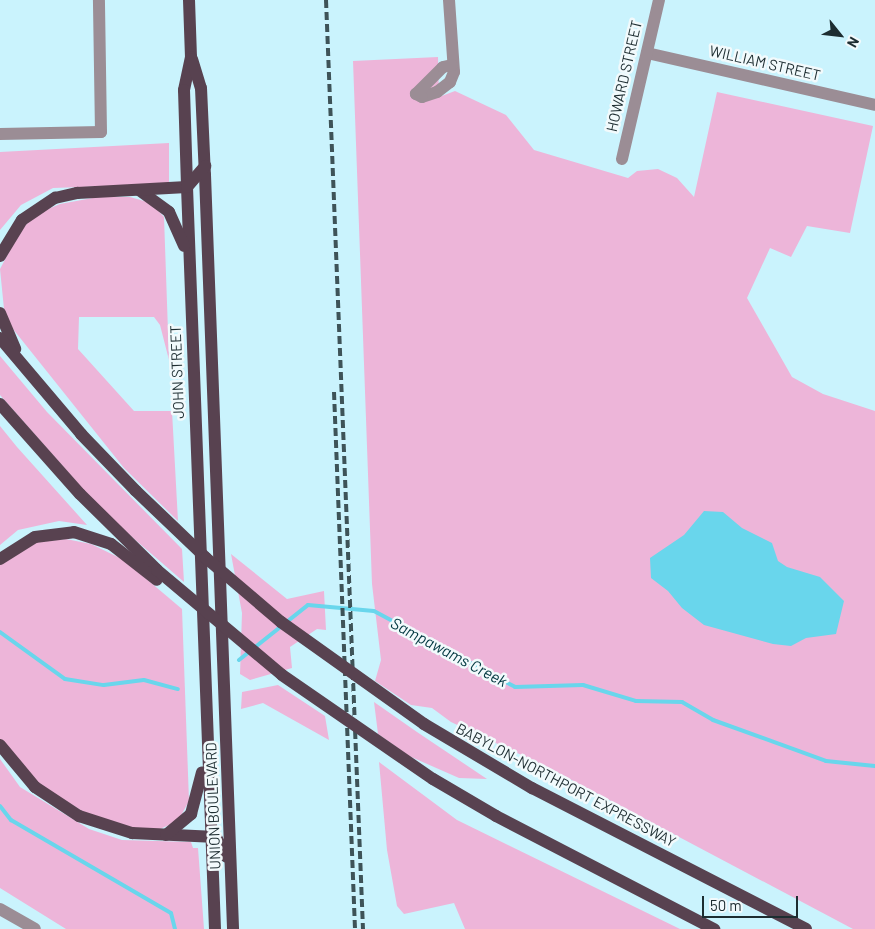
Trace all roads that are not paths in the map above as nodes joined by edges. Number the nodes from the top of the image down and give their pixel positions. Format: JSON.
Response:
{"nodes":[{"id":1,"x":99,"y":0,"type":"edge"},
{"id":2,"x":189,"y":0,"type":"edge"},
{"id":3,"x":449,"y":0,"type":"edge"},
{"id":4,"x":658,"y":0,"type":"edge"},
{"id":5,"x":647,"y":53,"type":"junction"},
{"id":6,"x":191,"y":57,"type":"junction"},
{"id":7,"x":452,"y":65,"type":"dead end"},
{"id":8,"x":875,"y":105,"type":"edge"},
{"id":9,"x":0,"y":134,"type":"edge"},
{"id":10,"x":622,"y":159,"type":"dead end"},
{"id":11,"x":205,"y":166,"type":"junction"},
{"id":12,"x":187,"y":187,"type":"junction"},
{"id":13,"x":139,"y":190,"type":"junction"},
{"id":14,"x":0,"y":256,"type":"edge"},
{"id":15,"x":190,"y":284,"type":"junction"},
{"id":16,"x":0,"y":313,"type":"edge"},
{"id":17,"x":0,"y":338,"type":"edge"},
{"id":18,"x":22,"y":365,"type":"junction"},
{"id":19,"x":0,"y":404,"type":"edge"},
{"id":20,"x":0,"y":559,"type":"edge"},
{"id":21,"x":157,"y":575,"type":"junction"},
{"id":22,"x":225,"y":682,"type":"joint"},
{"id":23,"x":205,"y":688,"type":"joint"},
{"id":24,"x":206,"y":734,"type":"junction"},
{"id":25,"x":0,"y":745,"type":"edge"},
{"id":26,"x":165,"y":836,"type":"junction"},
{"id":27,"x":211,"y":836,"type":"junction"},
{"id":28,"x":232,"y":889,"type":"junction"},
{"id":29,"x":0,"y":910,"type":"edge"},
{"id":30,"x":35,"y":929,"type":"edge"},
{"id":31,"x":215,"y":929,"type":"edge"},
{"id":32,"x":234,"y":929,"type":"edge"},
{"id":33,"x":714,"y":929,"type":"edge"},
{"id":34,"x":806,"y":929,"type":"edge"}],
"edges":[{"from":1,"to":9,"type":"street"},
{"from":2,"to":6,"type":"main road","name":"JOHN STREET"},
{"from":3,"to":7,"type":"street"},
{"from":4,"to":5,"type":"street","name":"HOWARD STREET"},
{"from":5,"to":8,"type":"street","name":"WILLIAM STREET"},
{"from":5,"to":10,"type":"street","name":"HOWARD STREET"},
{"from":6,"to":11,"type":"main road","name":"JOHN STREET"},
{"from":6,"to":12,"type":"main road","name":"JOHN STREET"},
{"from":11,"to":12,"type":"main road"},
{"from":11,"to":22,"type":"main road","name":"JOHN STREET"},
{"from":12,"to":13,"type":"main road"},
{"from":12,"to":15,"type":"main road","name":"JOHN STREET"},
{"from":13,"to":14,"type":"main road"},
{"from":13,"to":15,"type":"main road"},
{"from":15,"to":23,"type":"main road","name":"JOHN STREET"},
{"from":16,"to":18,"type":"main road"},
{"from":17,"to":18,"type":"main road","name":"BABYLON-NORTHPORT EXPRESSWAY"},
{"from":18,"to":34,"type":"main road","name":"BABYLON-NORTHPORT EXPRESSWAY","bridge":true},
{"from":19,"to":21,"type":"main road"},
{"from":20,"to":21,"type":"main road"},
{"from":21,"to":33,"type":"main road","bridge":true},
{"from":22,"to":28,"type":"main road","name":"UNION BOULEVARD"},
{"from":23,"to":24,"type":"main road","name":"UNION BOULEVARD"},
{"from":24,"to":26,"type":"main road"},
{"from":24,"to":27,"type":"main road","name":"UNION BOULEVARD"},
{"from":25,"to":26,"type":"main road"},
{"from":26,"to":27,"type":"main road"},
{"from":27,"to":28,"type":"main road"},
{"from":27,"to":31,"type":"main road","name":"UNION BOULEVARD"},
{"from":28,"to":32,"type":"main road","name":"UNION BOULEVARD"},
{"from":29,"to":30,"type":"street"}]}
